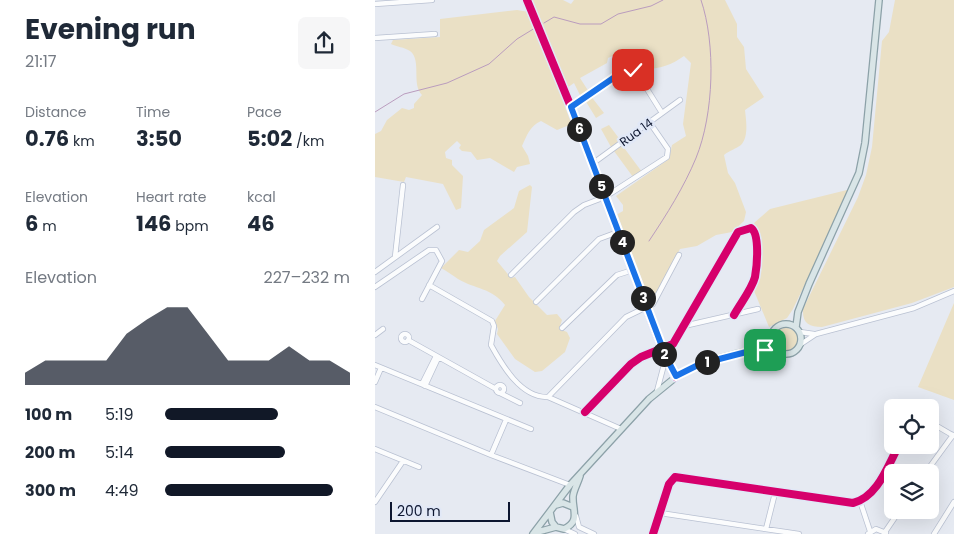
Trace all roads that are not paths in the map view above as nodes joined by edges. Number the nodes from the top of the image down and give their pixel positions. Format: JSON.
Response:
{"nodes":[{"id":1,"x":432,"y":0,"type":"edge"},
{"id":2,"x":527,"y":0,"type":"edge"},
{"id":3,"x":879,"y":0,"type":"edge"},
{"id":4,"x":375,"y":4,"type":"edge"},
{"id":5,"x":435,"y":34,"type":"dead end"},
{"id":6,"x":375,"y":38,"type":"edge"},
{"id":7,"x":680,"y":100,"type":"dead end"},
{"id":8,"x":571,"y":107,"type":"junction"},
{"id":9,"x":662,"y":114,"type":"junction"},
{"id":10,"x":650,"y":122,"type":"junction"},
{"id":11,"x":592,"y":164,"type":"junction"},
{"id":12,"x":403,"y":185,"type":"dead end"},
{"id":13,"x":605,"y":197,"type":"junction"},
{"id":14,"x":437,"y":227,"type":"dead end"},
{"id":15,"x":618,"y":232,"type":"junction"},
{"id":16,"x":679,"y":255,"type":"dead end"},
{"id":17,"x":393,"y":259,"type":"junction"},
{"id":18,"x":633,"y":270,"type":"junction"},
{"id":19,"x":398,"y":271,"type":"junction"},
{"id":20,"x":375,"y":272,"type":"edge"},
{"id":21,"x":511,"y":275,"type":"dead end"},
{"id":22,"x":429,"y":285,"type":"junction"},
{"id":23,"x":375,"y":287,"type":"edge"},
{"id":24,"x":954,"y":291,"type":"edge"},
{"id":25,"x":422,"y":299,"type":"dead end"},
{"id":26,"x":536,"y":302,"type":"dead end"},
{"id":27,"x":647,"y":308,"type":"junction"},
{"id":28,"x":758,"y":309,"type":"dead end"},
{"id":29,"x":798,"y":312,"type":"junction"},
{"id":30,"x":733,"y":314,"type":"junction"},
{"id":31,"x":785,"y":324,"type":"junction"},
{"id":32,"x":684,"y":326,"type":"junction"},
{"id":33,"x":562,"y":328,"type":"dead end"},
{"id":34,"x":383,"y":329,"type":"dead end"},
{"id":35,"x":798,"y":330,"type":"junction"},
{"id":36,"x":375,"y":334,"type":"edge"},
{"id":37,"x":816,"y":334,"type":"junction"},
{"id":38,"x":771,"y":335,"type":"junction"},
{"id":39,"x":408,"y":340,"type":"dead end"},
{"id":40,"x":801,"y":344,"type":"junction"},
{"id":41,"x":662,"y":348,"type":"junction"},
{"id":42,"x":758,"y":349,"type":"junction"},
{"id":43,"x":776,"y":352,"type":"junction"},
{"id":44,"x":437,"y":357,"type":"junction"},
{"id":45,"x":666,"y":357,"type":"junction"},
{"id":46,"x":375,"y":365,"type":"edge"},
{"id":47,"x":381,"y":368,"type":"junction"},
{"id":48,"x":676,"y":376,"type":"junction"},
{"id":49,"x":375,"y":382,"type":"edge"},
{"id":50,"x":423,"y":385,"type":"junction"},
{"id":51,"x":497,"y":391,"type":"junction"},
{"id":52,"x":657,"y":392,"type":"junction"},
{"id":53,"x":548,"y":397,"type":"junction"},
{"id":54,"x":510,"y":398,"type":"junction"},
{"id":55,"x":521,"y":403,"type":"dead end"},
{"id":56,"x":375,"y":407,"type":"edge"},
{"id":57,"x":585,"y":412,"type":"junction"},
{"id":58,"x":506,"y":420,"type":"junction"},
{"id":59,"x":939,"y":427,"type":"edge"},
{"id":60,"x":531,"y":429,"type":"dead end"},
{"id":61,"x":621,"y":429,"type":"junction"},
{"id":62,"x":953,"y":436,"type":"edge"},
{"id":63,"x":375,"y":449,"type":"edge"},
{"id":64,"x":894,"y":454,"type":"edge"},
{"id":65,"x":491,"y":455,"type":"junction"},
{"id":66,"x":403,"y":461,"type":"junction"},
{"id":67,"x":932,"y":464,"type":"edge"},
{"id":68,"x":419,"y":467,"type":"dead end"},
{"id":69,"x":582,"y":472,"type":"junction"},
{"id":70,"x":557,"y":481,"type":"junction"},
{"id":71,"x":570,"y":485,"type":"junction"},
{"id":72,"x":565,"y":492,"type":"junction"},
{"id":73,"x":574,"y":492,"type":"junction"},
{"id":74,"x":775,"y":492,"type":"junction"},
{"id":75,"x":860,"y":501,"type":"junction"},
{"id":76,"x":375,"y":502,"type":"edge"},
{"id":77,"x":954,"y":502,"type":"edge"},
{"id":78,"x":555,"y":505,"type":"junction"},
{"id":79,"x":573,"y":507,"type":"junction"},
{"id":80,"x":550,"y":512,"type":"junction"},
{"id":81,"x":660,"y":513,"type":"junction"},
{"id":82,"x":576,"y":516,"type":"junction"},
{"id":83,"x":895,"y":519,"type":"edge"},
{"id":84,"x":556,"y":527,"type":"junction"},
{"id":85,"x":565,"y":529,"type":"junction"},
{"id":86,"x":766,"y":529,"type":"junction"},
{"id":87,"x":543,"y":532,"type":"edge"},
{"id":88,"x":789,"y":533,"type":"edge"},
{"id":89,"x":869,"y":533,"type":"edge"},
{"id":90,"x":886,"y":533,"type":"edge"},
{"id":91,"x":533,"y":534,"type":"edge"},
{"id":92,"x":575,"y":534,"type":"edge"},
{"id":93,"x":594,"y":534,"type":"edge"},
{"id":94,"x":653,"y":534,"type":"edge"},
{"id":95,"x":799,"y":534,"type":"edge"},
{"id":96,"x":934,"y":534,"type":"edge"}],
"edges":[{"from":1,"to":4,"type":"street"},
{"from":2,"to":8,"type":"street"},
{"from":3,"to":29,"type":"main road"},
{"from":5,"to":6,"type":"street"},
{"from":7,"to":9,"type":"street","name":"Rua 14"},
{"from":8,"to":9,"type":"street"},
{"from":8,"to":11,"type":"street"},
{"from":9,"to":10,"type":"street","name":"Rua 14"},
{"from":10,"to":11,"type":"street","name":"Rua 14"},
{"from":10,"to":13,"type":"street"},
{"from":11,"to":13,"type":"street"},
{"from":12,"to":17,"type":"street"},
{"from":13,"to":15,"type":"street"},
{"from":13,"to":21,"type":"street"},
{"from":14,"to":17,"type":"street"},
{"from":15,"to":18,"type":"street"},
{"from":15,"to":26,"type":"street"},
{"from":16,"to":27,"type":"street"},
{"from":17,"to":19,"type":"street"},
{"from":17,"to":20,"type":"street"},
{"from":18,"to":27,"type":"street"},
{"from":18,"to":33,"type":"street"},
{"from":19,"to":22,"type":"street"},
{"from":19,"to":23,"type":"street"},
{"from":22,"to":25,"type":"street"},
{"from":22,"to":53,"type":"street"},
{"from":24,"to":37,"type":"street"},
{"from":27,"to":41,"type":"street"},
{"from":27,"to":53,"type":"street"},
{"from":28,"to":30,"type":"street"},
{"from":29,"to":31,"type":"main road"},
{"from":29,"to":35,"type":"main road"},
{"from":30,"to":32,"type":"street"},
{"from":30,"to":32,"type":"street"},
{"from":31,"to":35,"type":"main road"},
{"from":31,"to":38,"type":"main road"},
{"from":32,"to":41,"type":"street"},
{"from":34,"to":36,"type":"street"},
{"from":35,"to":37,"type":"street"},
{"from":35,"to":40,"type":"main road"},
{"from":37,"to":40,"type":"street"},
{"from":38,"to":42,"type":"main road"},
{"from":38,"to":43,"type":"main road"},
{"from":39,"to":44,"type":"street"},
{"from":40,"to":43,"type":"main road"},
{"from":41,"to":45,"type":"street"},
{"from":41,"to":57,"type":"street"},
{"from":42,"to":43,"type":"main road"},
{"from":42,"to":48,"type":"main road"},
{"from":44,"to":50,"type":"street"},
{"from":44,"to":51,"type":"street"},
{"from":45,"to":48,"type":"street"},
{"from":45,"to":52,"type":"street"},
{"from":46,"to":47,"type":"street"},
{"from":47,"to":49,"type":"street"},
{"from":47,"to":50,"type":"street"},
{"from":48,"to":52,"type":"main road"},
{"from":50,"to":58,"type":"street"},
{"from":51,"to":54,"type":"street"},
{"from":51,"to":54,"type":"street"},
{"from":52,"to":61,"type":"main road"},
{"from":53,"to":57,"type":"street"},
{"from":54,"to":55,"type":"street"},
{"from":56,"to":65,"type":"street"},
{"from":57,"to":61,"type":"street"},
{"from":58,"to":60,"type":"street"},
{"from":58,"to":65,"type":"street"},
{"from":59,"to":62,"type":"street"},
{"from":61,"to":69,"type":"main road"},
{"from":62,"to":67,"type":"street"},
{"from":63,"to":66,"type":"street"},
{"from":64,"to":75,"type":"street"},
{"from":65,"to":70,"type":"street"},
{"from":66,"to":68,"type":"street"},
{"from":66,"to":76,"type":"street"},
{"from":69,"to":71,"type":"main road"},
{"from":69,"to":73,"type":"main road"},
{"from":70,"to":71,"type":"street"},
{"from":70,"to":72,"type":"street"},
{"from":71,"to":72,"type":"main road"},
{"from":71,"to":73,"type":"main road"},
{"from":72,"to":78,"type":"main road"},
{"from":73,"to":79,"type":"main road"},
{"from":74,"to":75,"type":"street"},
{"from":74,"to":81,"type":"street"},
{"from":74,"to":86,"type":"street"},
{"from":75,"to":89,"type":"street"},
{"from":77,"to":96,"type":"street"},
{"from":78,"to":79,"type":"main road"},
{"from":78,"to":80,"type":"main road"},
{"from":79,"to":82,"type":"main road"},
{"from":80,"to":84,"type":"main road"},
{"from":80,"to":91,"type":"main road"},
{"from":81,"to":86,"type":"street"},
{"from":81,"to":94,"type":"street"},
{"from":82,"to":85,"type":"main road"},
{"from":82,"to":93,"type":"street"},
{"from":83,"to":90,"type":"street"},
{"from":84,"to":85,"type":"main road"},
{"from":84,"to":87,"type":"main road"},
{"from":85,"to":92,"type":"street"},
{"from":86,"to":88,"type":"street"},
{"from":87,"to":91,"type":"main road"},
{"from":88,"to":95,"type":"street"},
{"from":89,"to":90,"type":"street"}]}
